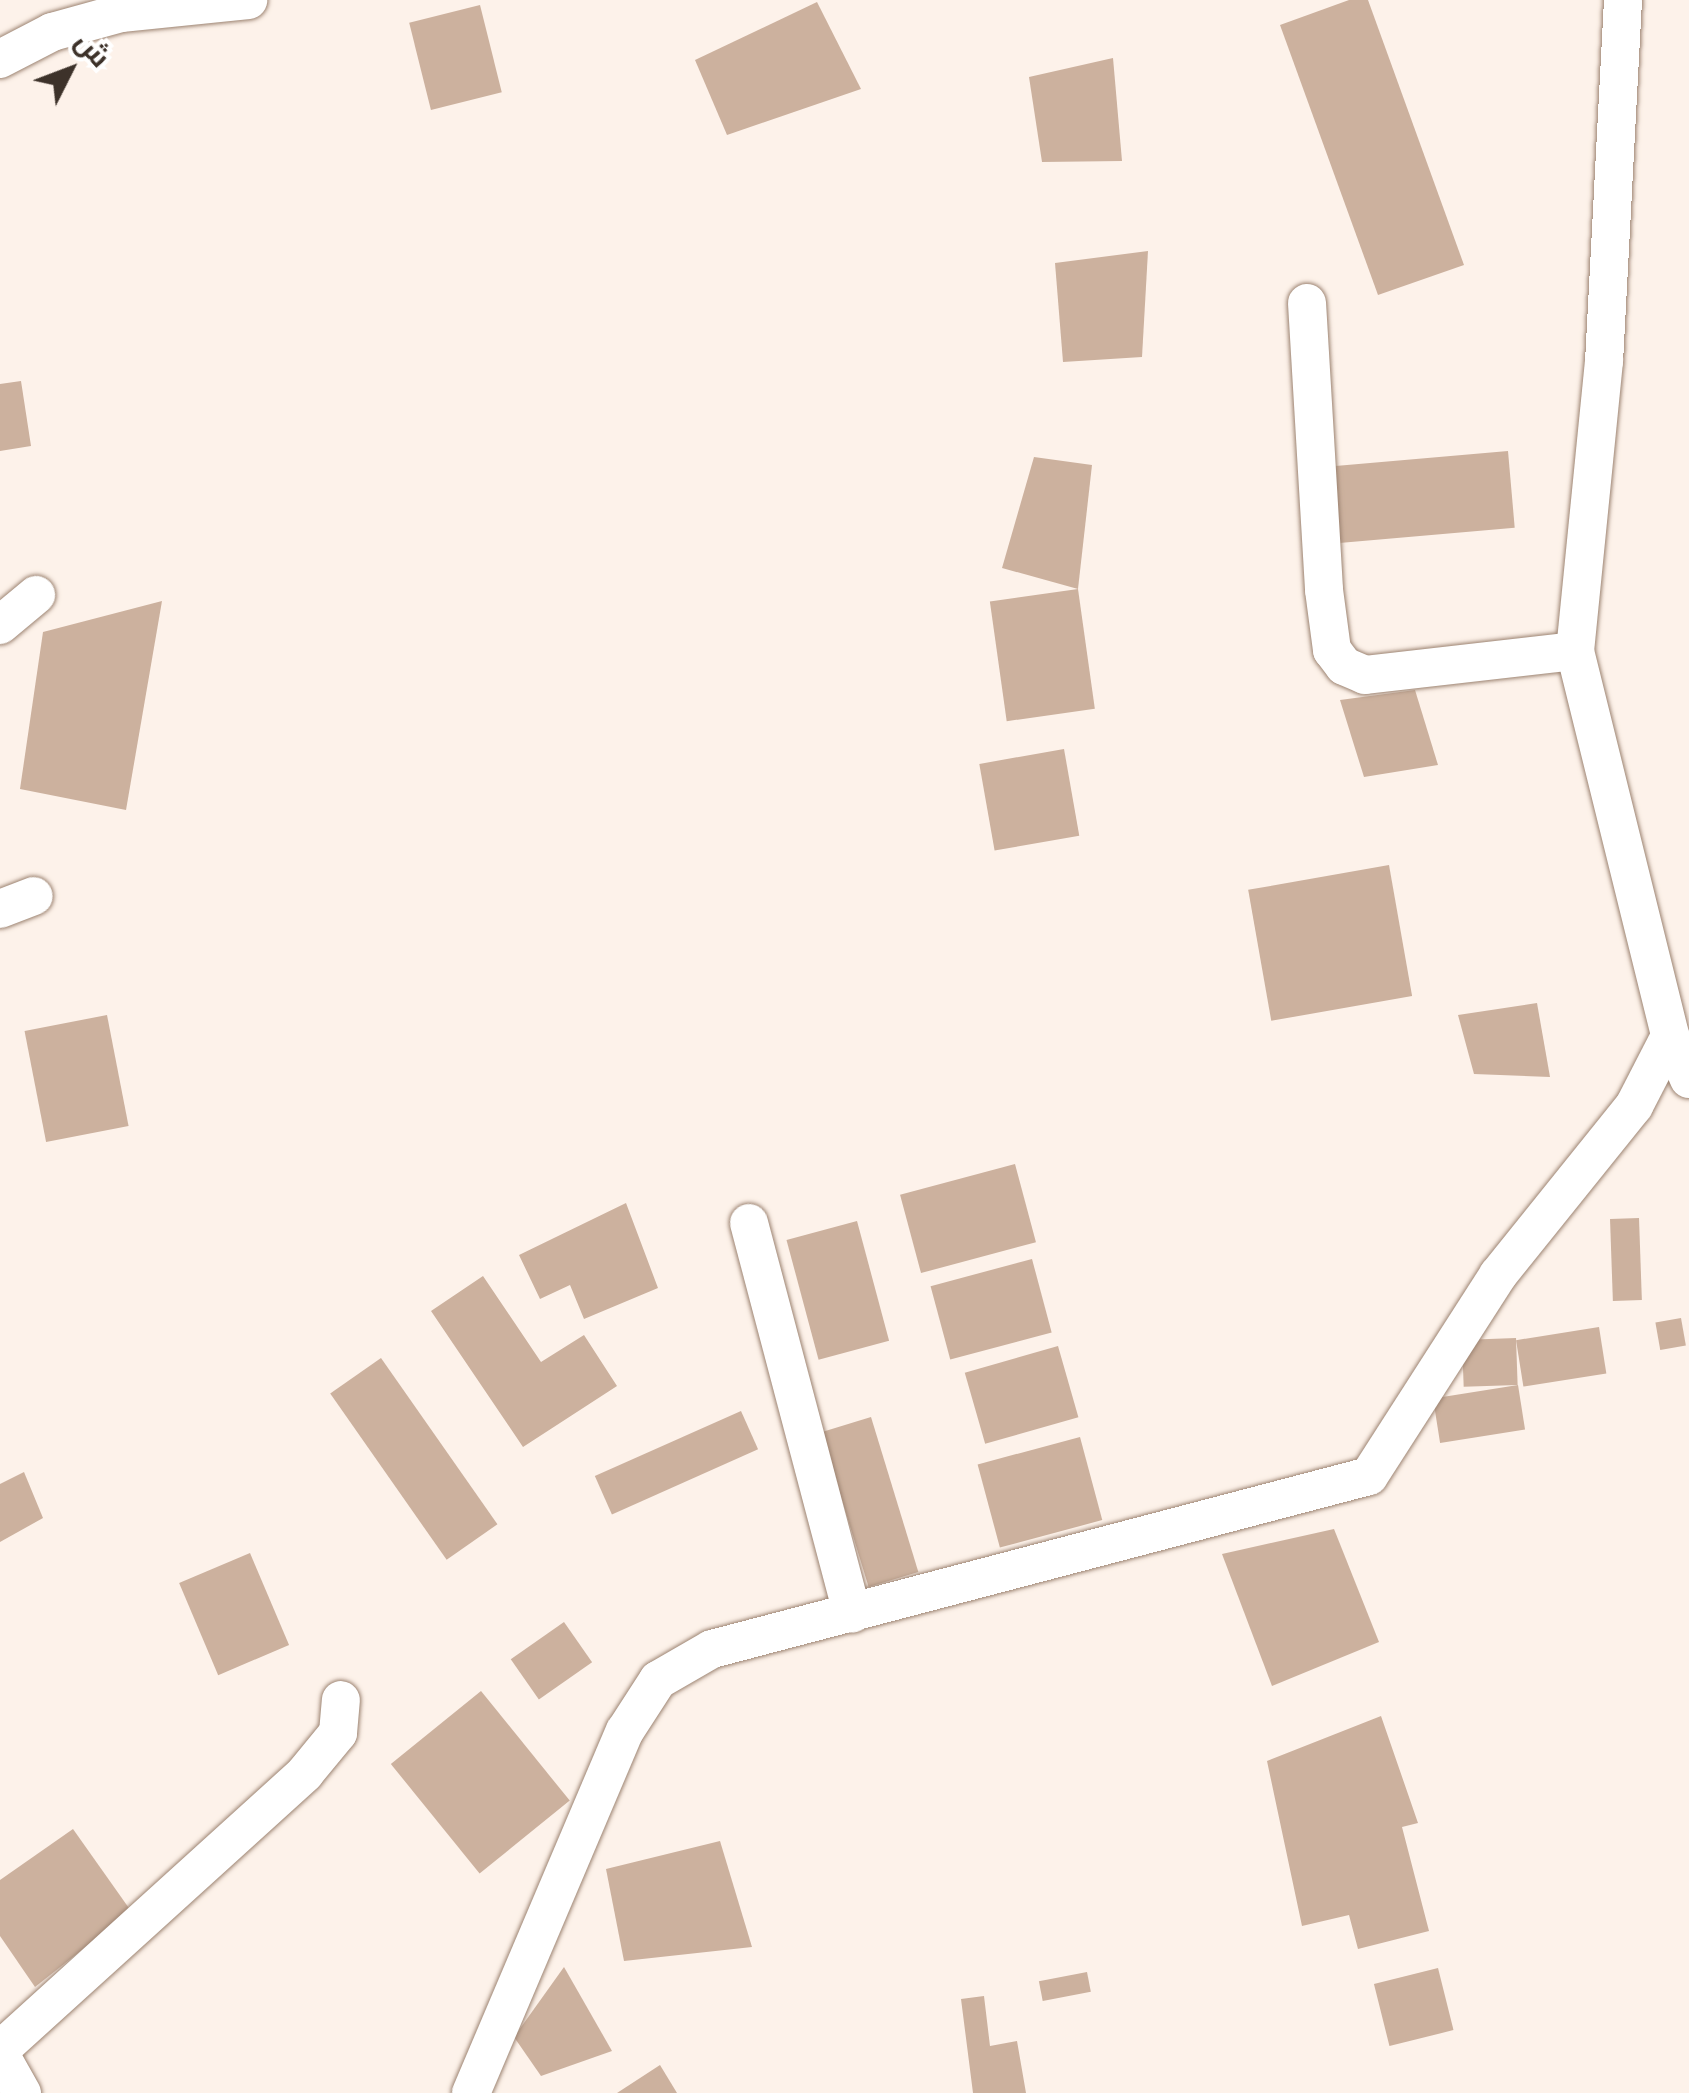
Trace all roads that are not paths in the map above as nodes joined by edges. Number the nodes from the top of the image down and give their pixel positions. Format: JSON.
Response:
{"nodes":[{"id":1,"x":248,"y":0,"type":"edge"},
{"id":2,"x":1622,"y":0,"type":"edge"},
{"id":3,"x":51,"y":16,"type":"edge"},
{"id":4,"x":0,"y":59,"type":"edge"},
{"id":5,"x":1308,"y":303,"type":"dead end"},
{"id":6,"x":36,"y":595,"type":"dead end"},
{"id":7,"x":0,"y":625,"type":"edge"},
{"id":8,"x":1574,"y":650,"type":"junction"},
{"id":9,"x":1670,"y":1036,"type":"junction"},
{"id":10,"x":1689,"y":1080,"type":"edge"},
{"id":11,"x":749,"y":1223,"type":"dead end"},
{"id":12,"x":852,"y":1614,"type":"junction"},
{"id":13,"x":341,"y":1700,"type":"dead end"},
{"id":14,"x":0,"y":2052,"type":"edge"},
{"id":15,"x":22,"y":2093,"type":"edge"},
{"id":16,"x":471,"y":2093,"type":"edge"}],
"edges":[{"from":1,"to":3,"type":"street"},
{"from":2,"to":8,"type":"street"},
{"from":3,"to":4,"type":"street"},
{"from":5,"to":8,"type":"street"},
{"from":6,"to":7,"type":"street"},
{"from":8,"to":9,"type":"street"},
{"from":9,"to":10,"type":"street"},
{"from":9,"to":12,"type":"street"},
{"from":11,"to":12,"type":"street"},
{"from":12,"to":16,"type":"street"},
{"from":13,"to":14,"type":"street"},
{"from":14,"to":15,"type":"street"}]}
